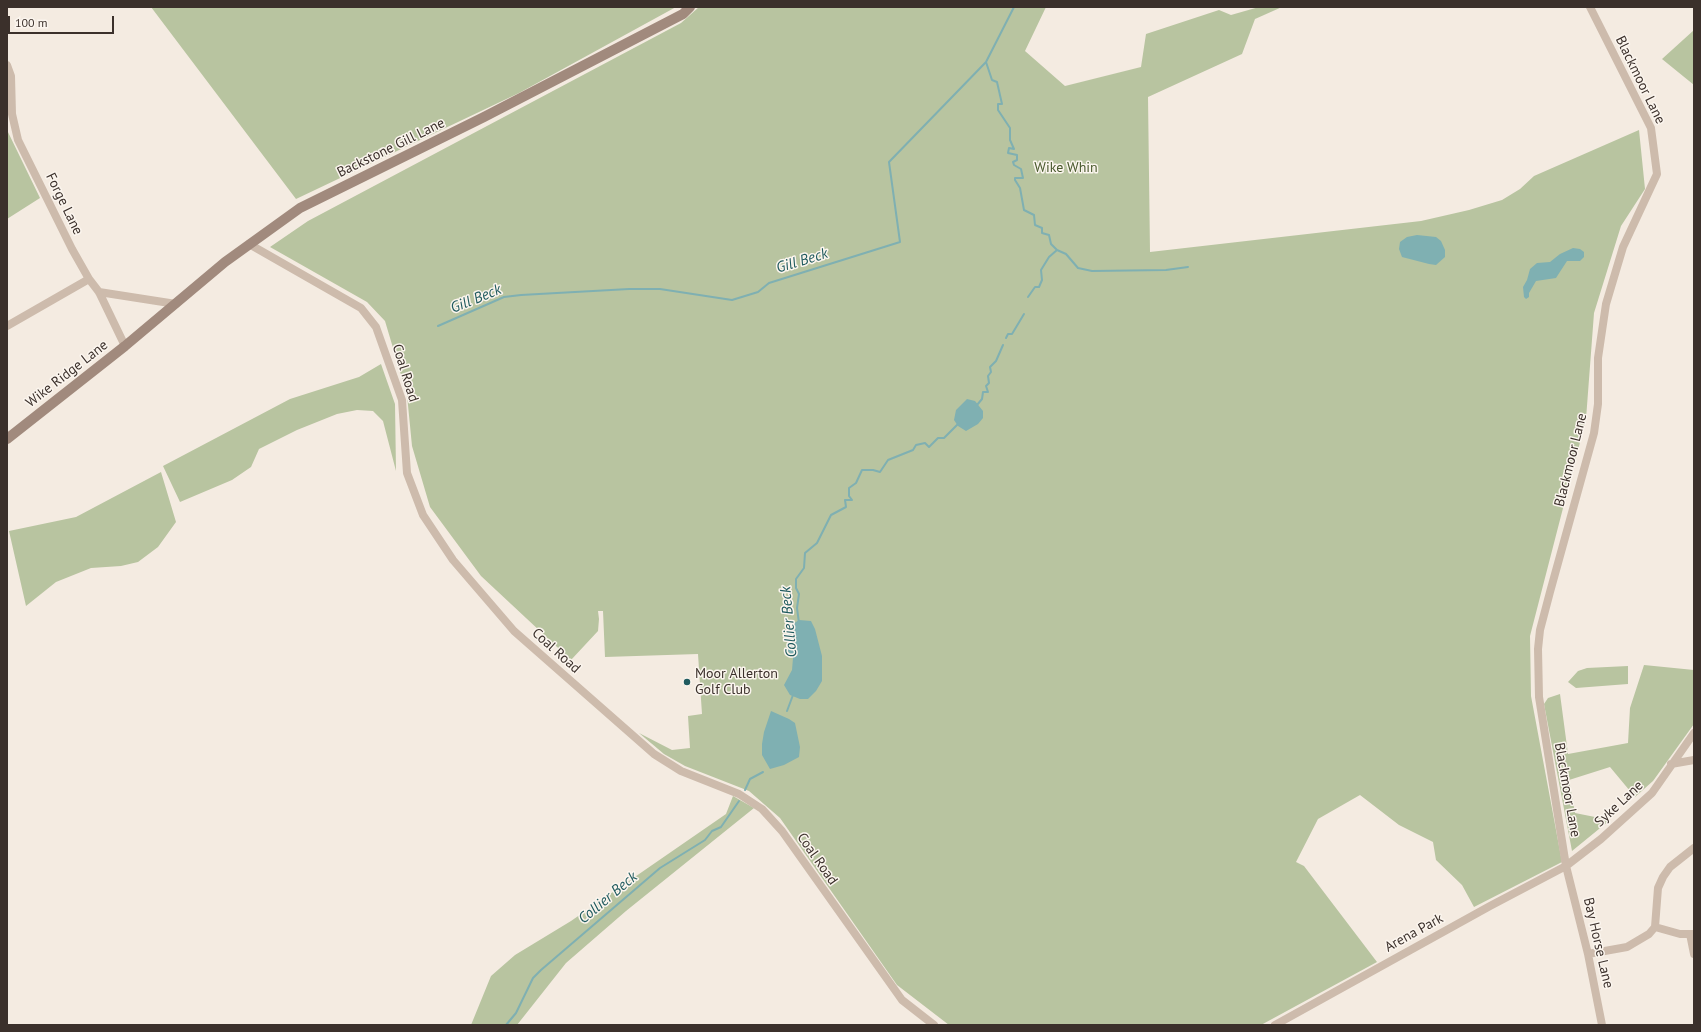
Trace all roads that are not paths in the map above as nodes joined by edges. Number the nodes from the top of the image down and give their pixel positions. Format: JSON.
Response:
{"nodes":[{"id":1,"x":690,"y":7,"type":"edge"},
{"id":2,"x":1590,"y":7,"type":"edge"},
{"id":3,"x":7,"y":65,"type":"edge"},
{"id":4,"x":249,"y":244,"type":"junction"},
{"id":5,"x":89,"y":279,"type":"junction"},
{"id":6,"x":99,"y":292,"type":"junction"},
{"id":7,"x":176,"y":304,"type":"junction"},
{"id":8,"x":7,"y":326,"type":"edge"},
{"id":9,"x":125,"y":346,"type":"junction"},
{"id":10,"x":7,"y":439,"type":"edge"},
{"id":11,"x":1694,"y":733,"type":"edge"},
{"id":12,"x":1694,"y":760,"type":"edge"},
{"id":13,"x":1671,"y":764,"type":"junction"},
{"id":14,"x":1694,"y":848,"type":"edge"},
{"id":15,"x":1566,"y":866,"type":"junction"},
{"id":16,"x":1655,"y":927,"type":"junction"},
{"id":17,"x":1692,"y":934,"type":"edge"},
{"id":18,"x":1588,"y":954,"type":"junction"},
{"id":19,"x":1694,"y":954,"type":"edge"},
{"id":20,"x":934,"y":1025,"type":"edge"},
{"id":21,"x":1275,"y":1025,"type":"edge"},
{"id":22,"x":1602,"y":1025,"type":"edge"}],
"edges":[{"from":1,"to":4,"type":"street","name":"Backstone Gill Lane"},
{"from":2,"to":15,"type":"street","name":"Blackmoor Lane"},
{"from":3,"to":5,"type":"street","name":"Forge Lane"},
{"from":4,"to":7,"type":"street","name":"Backstone Gill Lane"},
{"from":4,"to":20,"type":"street","name":"Coal Road"},
{"from":5,"to":6,"type":"street","name":"Forge Lane"},
{"from":5,"to":8,"type":"street"},
{"from":6,"to":7,"type":"street"},
{"from":6,"to":9,"type":"street","name":"Forge Lane"},
{"from":7,"to":9,"type":"street","name":"Backstone Gill Lane"},
{"from":9,"to":10,"type":"street","name":"Wike Ridge Lane"},
{"from":11,"to":13,"type":"street","name":"Syke Lane"},
{"from":12,"to":13,"type":"street"},
{"from":13,"to":15,"type":"street","name":"Syke Lane"},
{"from":14,"to":16,"type":"street"},
{"from":15,"to":18,"type":"street","name":"Bay Horse Lane"},
{"from":15,"to":21,"type":"street","name":"Arena Park"},
{"from":16,"to":17,"type":"street"},
{"from":16,"to":18,"type":"street"},
{"from":17,"to":19,"type":"street"},
{"from":18,"to":22,"type":"street","name":"Bay Horse Lane"}]}
